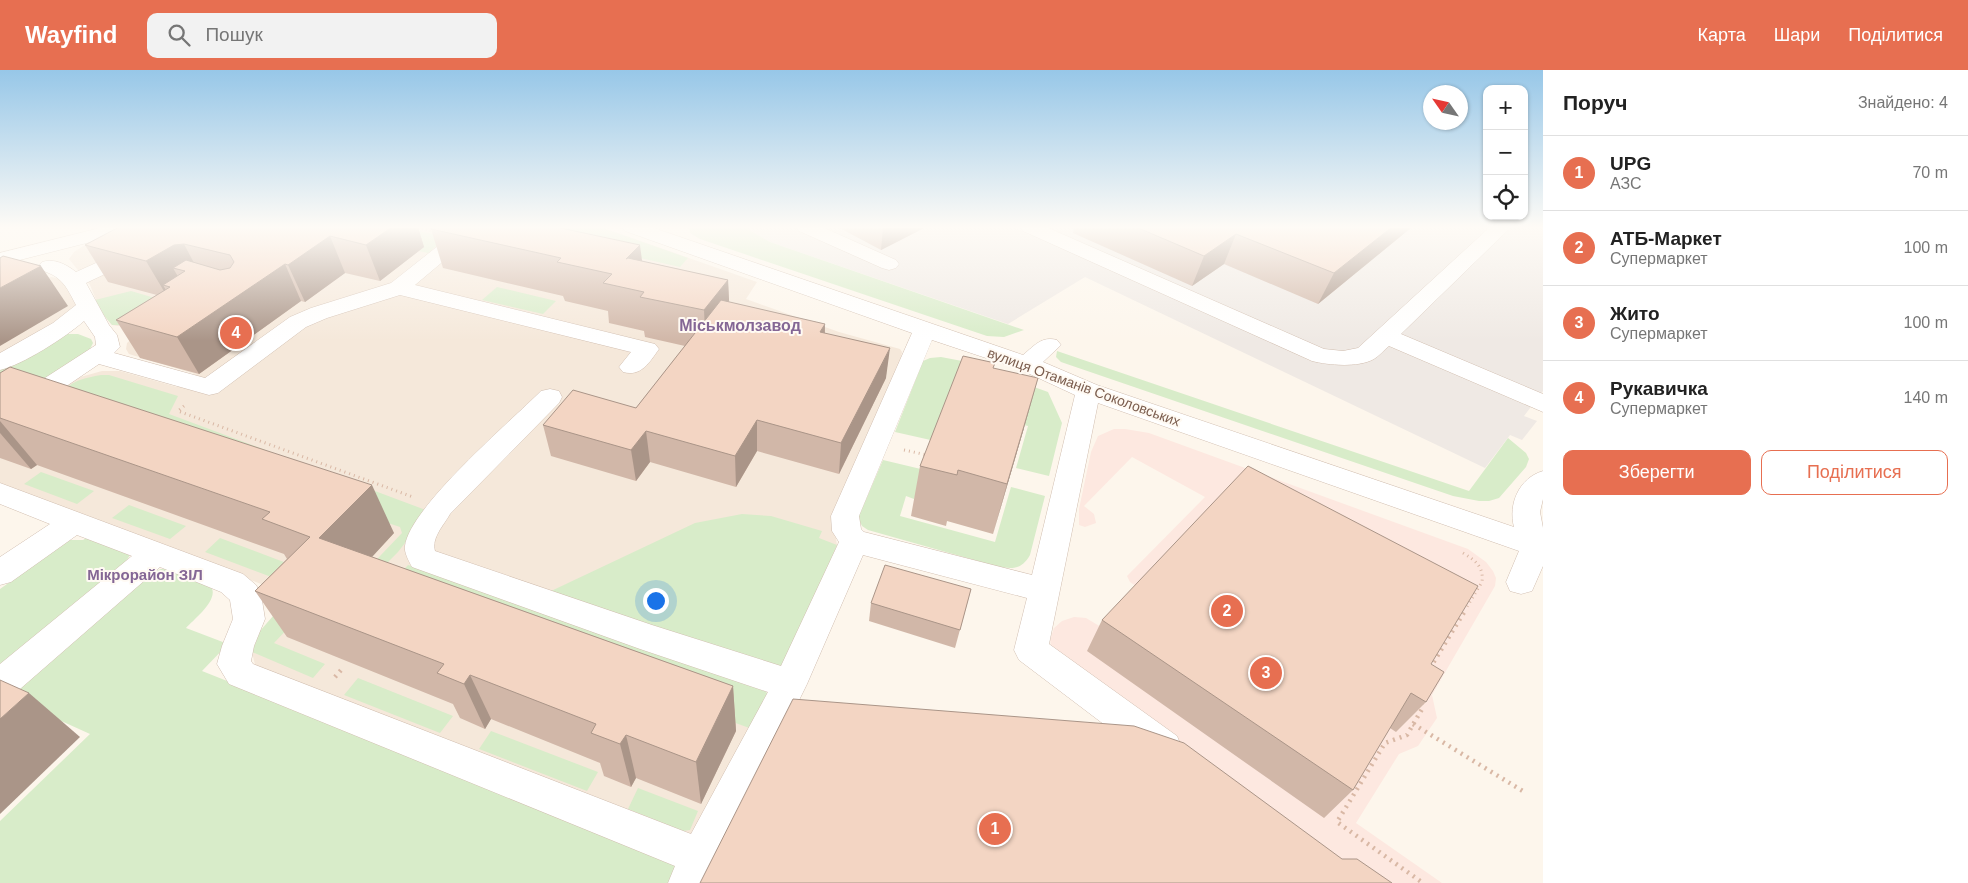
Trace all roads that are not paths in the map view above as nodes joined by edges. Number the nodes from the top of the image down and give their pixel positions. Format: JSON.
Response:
{"nodes":[{"id":1,"x":52,"y":265,"type":"edge"},
{"id":2,"x":108,"y":265,"type":"edge"},
{"id":3,"x":427,"y":265,"type":"edge"},
{"id":4,"x":753,"y":265,"type":"edge"},
{"id":5,"x":1115,"y":265,"type":"edge"},
{"id":6,"x":1461,"y":265,"type":"edge"},
{"id":7,"x":74,"y":281,"type":"junction"},
{"id":8,"x":399,"y":288,"type":"junction"},
{"id":9,"x":87,"y":305,"type":"junction"},
{"id":10,"x":925,"y":330,"type":"junction"},
{"id":11,"x":47,"y":335,"type":"junction"},
{"id":12,"x":1386,"y":336,"type":"junction"},
{"id":13,"x":107,"y":342,"type":"junction"},
{"id":14,"x":1049,"y":345,"type":"dead end"},
{"id":15,"x":0,"y":363,"type":"edge"},
{"id":16,"x":1027,"y":364,"type":"junction"},
{"id":17,"x":631,"y":367,"type":"dead end"},
{"id":18,"x":1088,"y":391,"type":"junction"},
{"id":19,"x":550,"y":397,"type":"dead end"},
{"id":20,"x":1543,"y":404,"type":"edge"},
{"id":21,"x":0,"y":419,"type":"edge"},
{"id":22,"x":1543,"y":481,"type":"edge"},
{"id":23,"x":0,"y":493,"type":"edge"},
{"id":24,"x":75,"y":522,"type":"junction"},
{"id":25,"x":854,"y":541,"type":"junction"},
{"id":26,"x":1541,"y":549,"type":"edge"},
{"id":27,"x":156,"y":553,"type":"junction"},
{"id":28,"x":0,"y":573,"type":"edge"},
{"id":29,"x":1521,"y":582,"type":"dead end"},
{"id":30,"x":1044,"y":590,"type":"junction"},
{"id":31,"x":0,"y":684,"type":"edge"},
{"id":32,"x":790,"y":684,"type":"junction"},
{"id":33,"x":1188,"y":766,"type":"edge"},
{"id":34,"x":694,"y":870,"type":"edge"}],
"edges":[{"from":1,"to":7,"type":"street"},
{"from":2,"to":7,"type":"street"},
{"from":3,"to":8,"type":"street"},
{"from":4,"to":10,"type":"street","name":"вулиця Отаманів Соколовських"},
{"from":5,"to":12,"type":"street"},
{"from":6,"to":12,"type":"street"},
{"from":7,"to":9,"type":"street"},
{"from":8,"to":13,"type":"street"},
{"from":8,"to":17,"type":"street"},
{"from":9,"to":11,"type":"street"},
{"from":9,"to":13,"type":"street"},
{"from":10,"to":16,"type":"street","name":"вулиця Отаманів Соколовських"},
{"from":10,"to":25,"type":"street"},
{"from":11,"to":13,"type":"street"},
{"from":11,"to":15,"type":"street"},
{"from":12,"to":20,"type":"street"},
{"from":13,"to":21,"type":"street"},
{"from":14,"to":16,"type":"street"},
{"from":16,"to":18,"type":"street","name":"вулиця Отаманів Соколовських"},
{"from":18,"to":26,"type":"street","name":"вулиця Отаманів Соколовських"},
{"from":18,"to":30,"type":"street"},
{"from":19,"to":32,"type":"street"},
{"from":22,"to":26,"type":"street"},
{"from":23,"to":24,"type":"street"},
{"from":24,"to":27,"type":"street"},
{"from":24,"to":28,"type":"street"},
{"from":25,"to":30,"type":"street"},
{"from":25,"to":32,"type":"street"},
{"from":26,"to":29,"type":"street"},
{"from":27,"to":31,"type":"street"},
{"from":27,"to":34,"type":"street"},
{"from":30,"to":33,"type":"street"},
{"from":32,"to":34,"type":"street"}]}
